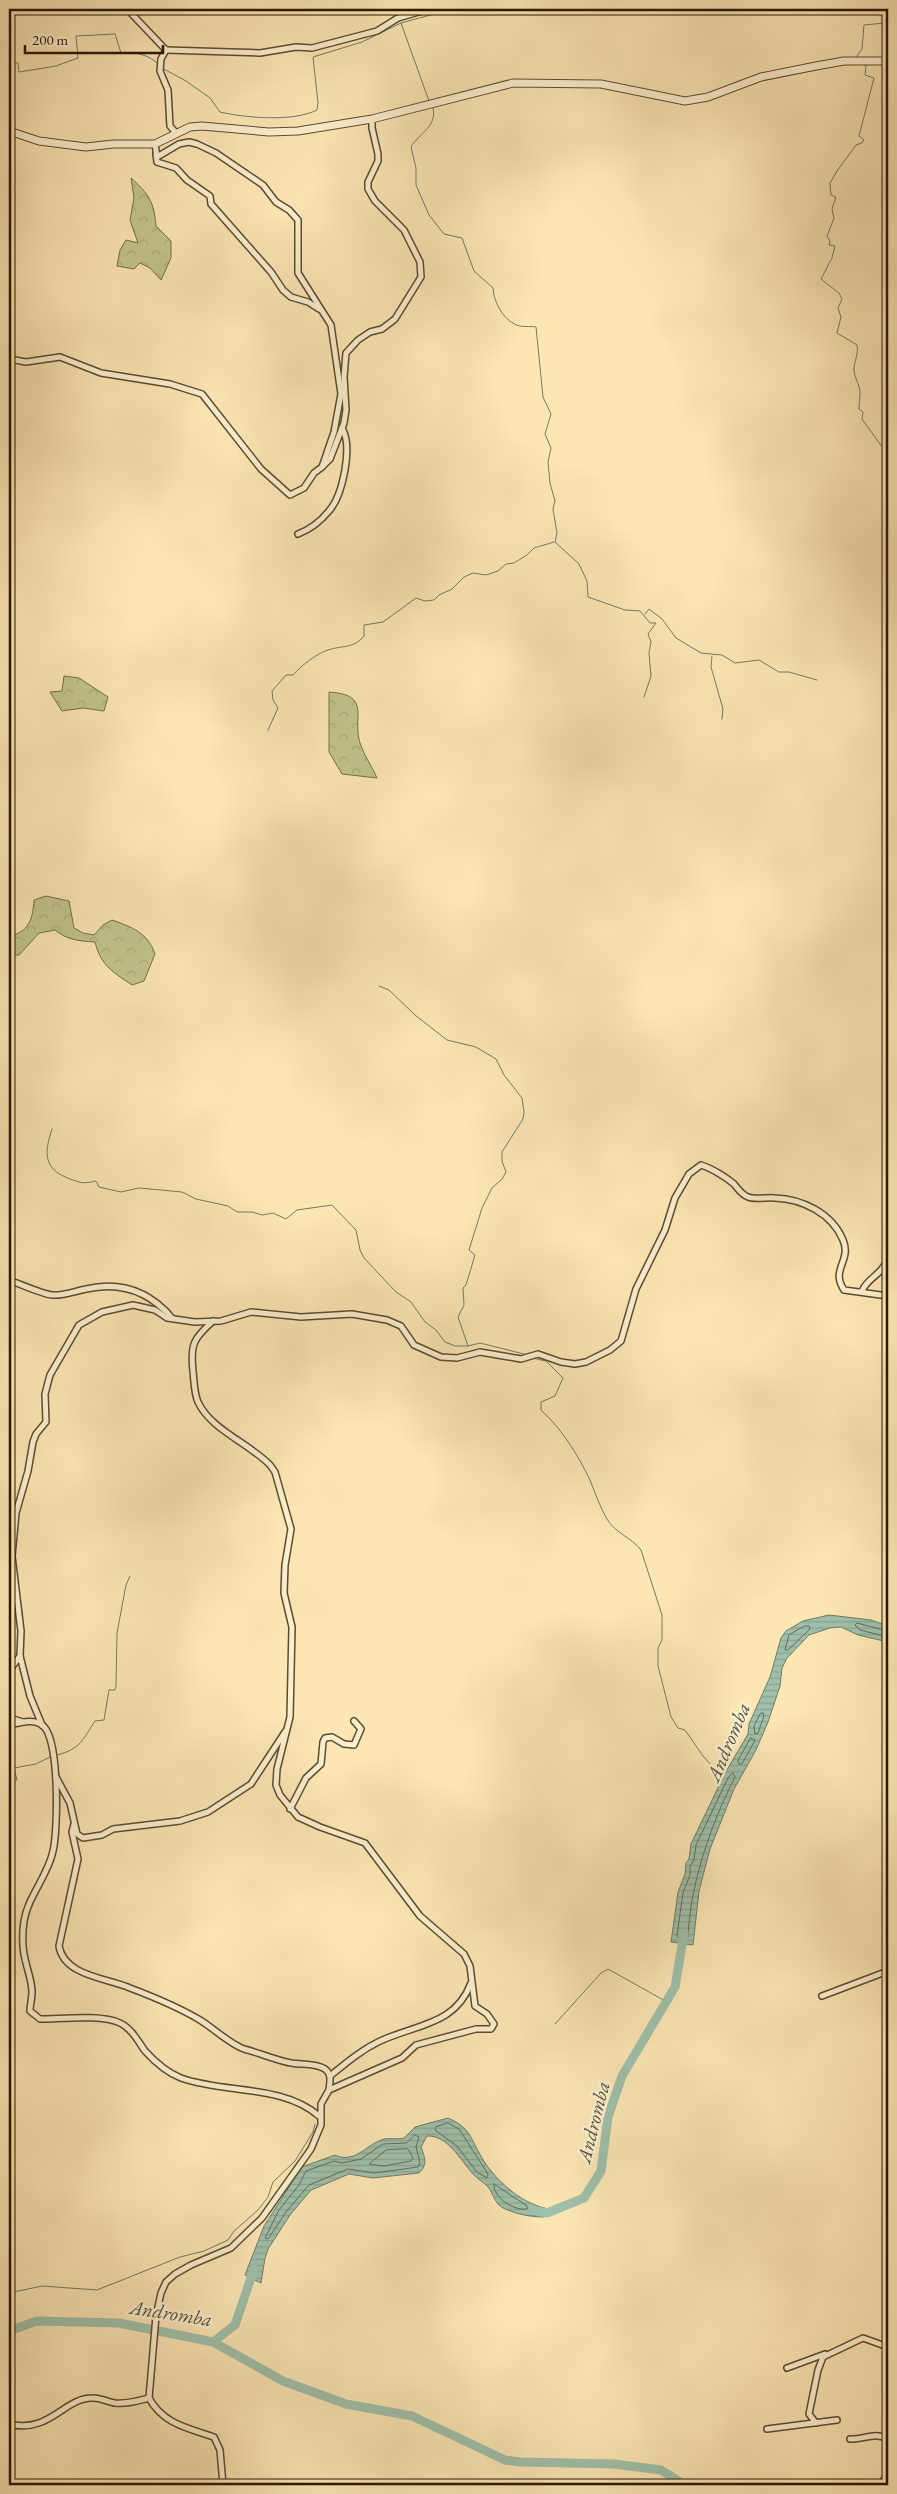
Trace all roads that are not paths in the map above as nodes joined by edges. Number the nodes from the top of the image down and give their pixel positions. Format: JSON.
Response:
{"nodes":[{"id":1,"x":127,"y":9,"type":"edge"},
{"id":2,"x":429,"y":9,"type":"edge"},
{"id":3,"x":166,"y":50,"type":"junction"},
{"id":4,"x":888,"y":61,"type":"edge"},
{"id":5,"x":372,"y":119,"type":"junction"},
{"id":6,"x":9,"y":131,"type":"edge"},
{"id":7,"x":176,"y":133,"type":"junction"},
{"id":8,"x":155,"y":144,"type":"junction"},
{"id":9,"x":156,"y":154,"type":"junction"},
{"id":10,"x":323,"y":312,"type":"junction"},
{"id":11,"x":9,"y":359,"type":"edge"},
{"id":12,"x":342,"y":428,"type":"junction"},
{"id":13,"x":322,"y":467,"type":"junction"},
{"id":14,"x":298,"y":534,"type":"dead end"},
{"id":15,"x":888,"y":1257,"type":"edge"},
{"id":16,"x":9,"y":1280,"type":"edge"},
{"id":17,"x":862,"y":1292,"type":"junction"},
{"id":18,"x":888,"y":1296,"type":"edge"},
{"id":19,"x":172,"y":1318,"type":"junction"},
{"id":20,"x":214,"y":1321,"type":"junction"},
{"id":21,"x":20,"y":1656,"type":"junction"},
{"id":22,"x":9,"y":1671,"type":"edge"},
{"id":23,"x":9,"y":1718,"type":"edge"},
{"id":24,"x":354,"y":1721,"type":"dead end"},
{"id":25,"x":26,"y":1722,"type":"junction"},
{"id":26,"x":9,"y":1725,"type":"edge"},
{"id":27,"x":42,"y":1725,"type":"junction"},
{"id":28,"x":288,"y":1730,"type":"junction"},
{"id":29,"x":56,"y":1777,"type":"junction"},
{"id":30,"x":290,"y":1809,"type":"junction"},
{"id":31,"x":74,"y":1824,"type":"junction"},
{"id":32,"x":888,"y":1971,"type":"edge"},
{"id":33,"x":471,"y":1981,"type":"junction"},
{"id":34,"x":822,"y":1996,"type":"dead end"},
{"id":35,"x":330,"y":2076,"type":"junction"},
{"id":36,"x":329,"y":2090,"type":"junction"},
{"id":37,"x":320,"y":2116,"type":"junction"},
{"id":38,"x":888,"y":2347,"type":"edge"},
{"id":39,"x":830,"y":2353,"type":"junction"},
{"id":40,"x":787,"y":2368,"type":"dead end"},
{"id":41,"x":149,"y":2398,"type":"junction"},
{"id":42,"x":838,"y":2420,"type":"dead end"},
{"id":43,"x":816,"y":2423,"type":"junction"},
{"id":44,"x":9,"y":2424,"type":"edge"},
{"id":45,"x":767,"y":2429,"type":"dead end"},
{"id":46,"x":850,"y":2439,"type":"dead end"},
{"id":47,"x":888,"y":2445,"type":"edge"},
{"id":48,"x":888,"y":2474,"type":"edge"},
{"id":49,"x":223,"y":2485,"type":"edge"},
{"id":50,"x":880,"y":2485,"type":"edge"}],
"edges":[{"from":1,"to":3,"type":"street"},
{"from":2,"to":3,"type":"street"},
{"from":3,"to":7,"type":"street"},
{"from":4,"to":5,"type":"street"},
{"from":5,"to":7,"type":"street"},
{"from":5,"to":12,"type":"street"},
{"from":6,"to":8,"type":"street"},
{"from":7,"to":8,"type":"street"},
{"from":8,"to":9,"type":"street"},
{"from":9,"to":10,"type":"street"},
{"from":9,"to":10,"type":"street"},
{"from":10,"to":13,"type":"street"},
{"from":11,"to":13,"type":"street"},
{"from":12,"to":13,"type":"street"},
{"from":12,"to":14,"type":"street"},
{"from":15,"to":17,"type":"street"},
{"from":16,"to":19,"type":"street"},
{"from":17,"to":18,"type":"street"},
{"from":17,"to":20,"type":"street"},
{"from":19,"to":20,"type":"street"},
{"from":19,"to":21,"type":"street"},
{"from":20,"to":28,"type":"street"},
{"from":21,"to":22,"type":"street"},
{"from":21,"to":27,"type":"street"},
{"from":23,"to":25,"type":"street"},
{"from":24,"to":30,"type":"street"},
{"from":25,"to":26,"type":"street"},
{"from":25,"to":27,"type":"street"},
{"from":27,"to":29,"type":"street"},
{"from":28,"to":30,"type":"street"},
{"from":28,"to":31,"type":"street"},
{"from":29,"to":31,"type":"street"},
{"from":29,"to":37,"type":"street"},
{"from":30,"to":33,"type":"street"},
{"from":31,"to":35,"type":"street"},
{"from":32,"to":34,"type":"street"},
{"from":33,"to":35,"type":"street"},
{"from":33,"to":36,"type":"street"},
{"from":35,"to":36,"type":"street"},
{"from":36,"to":37,"type":"street"},
{"from":37,"to":41,"type":"street"},
{"from":38,"to":39,"type":"street"},
{"from":39,"to":40,"type":"street"},
{"from":39,"to":43,"type":"street"},
{"from":41,"to":44,"type":"street"},
{"from":41,"to":49,"type":"street"},
{"from":42,"to":43,"type":"street"},
{"from":43,"to":45,"type":"street"},
{"from":46,"to":47,"type":"street"},
{"from":48,"to":50,"type":"street"}]}
